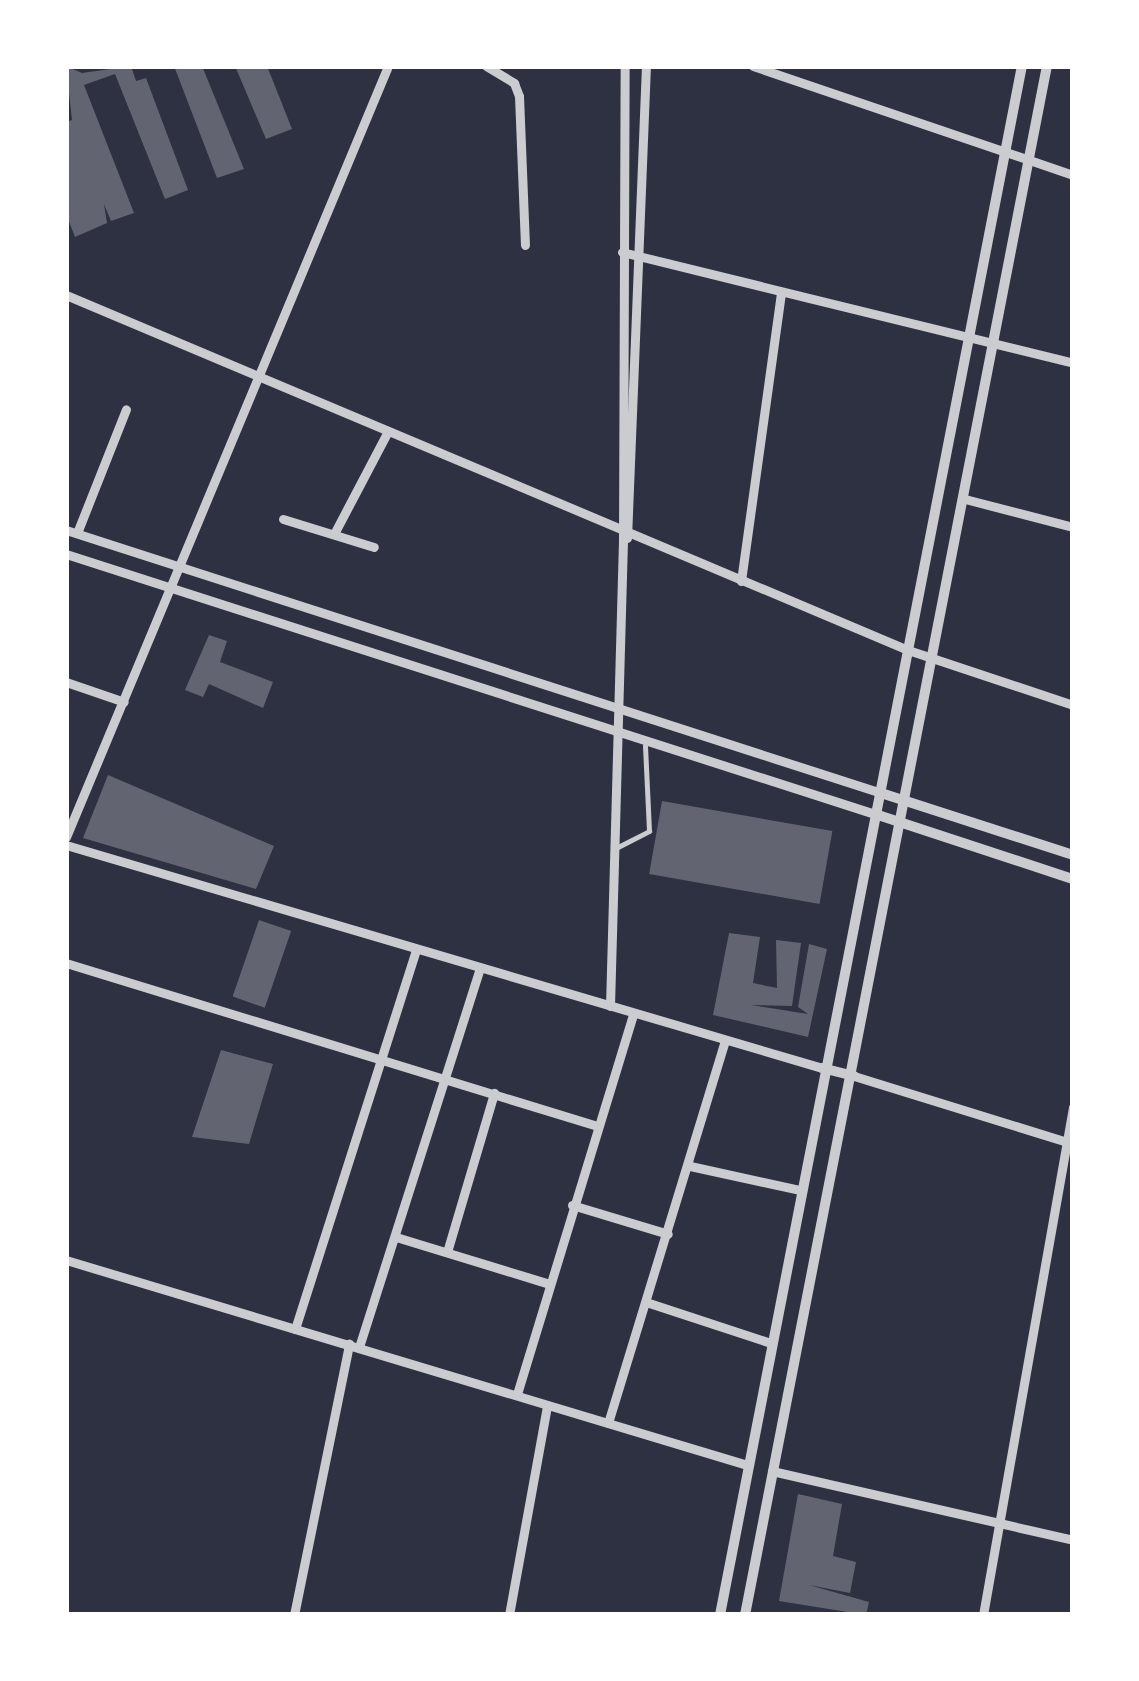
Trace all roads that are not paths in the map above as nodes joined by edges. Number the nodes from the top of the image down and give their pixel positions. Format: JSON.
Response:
{"nodes":[{"id":1,"x":388,"y":66,"type":"edge"},
{"id":2,"x":486,"y":66,"type":"edge"},
{"id":3,"x":625,"y":66,"type":"edge"},
{"id":4,"x":646,"y":66,"type":"edge"},
{"id":5,"x":753,"y":66,"type":"edge"},
{"id":6,"x":1022,"y":66,"type":"edge"},
{"id":7,"x":1047,"y":66,"type":"edge"},
{"id":8,"x":1017,"y":157,"type":"junction"},
{"id":9,"x":1073,"y":175,"type":"edge"},
{"id":10,"x":525,"y":245,"type":"dead end"},
{"id":11,"x":622,"y":252,"type":"junction"},
{"id":12,"x":640,"y":256,"type":"junction"},
{"id":13,"x":781,"y":292,"type":"junction"},
{"id":14,"x":66,"y":296,"type":"edge"},
{"id":15,"x":970,"y":338,"type":"junction"},
{"id":16,"x":994,"y":344,"type":"junction"},
{"id":17,"x":1073,"y":363,"type":"edge"},
{"id":18,"x":260,"y":374,"type":"junction"},
{"id":19,"x":126,"y":409,"type":"dead end"},
{"id":20,"x":388,"y":431,"type":"junction"},
{"id":21,"x":964,"y":499,"type":"junction"},
{"id":22,"x":283,"y":519,"type":"dead end"},
{"id":23,"x":1073,"y":527,"type":"edge"},
{"id":24,"x":72,"y":532,"type":"edge"},
{"id":25,"x":335,"y":532,"type":"junction"},
{"id":26,"x":625,"y":535,"type":"junction"},
{"id":27,"x":374,"y":547,"type":"dead end"},
{"id":28,"x":66,"y":554,"type":"edge"},
{"id":29,"x":181,"y":568,"type":"junction"},
{"id":30,"x":741,"y":581,"type":"junction"},
{"id":31,"x":172,"y":592,"type":"junction"},
{"id":32,"x":908,"y":650,"type":"junction"},
{"id":33,"x":934,"y":659,"type":"junction"},
{"id":34,"x":66,"y":682,"type":"edge"},
{"id":35,"x":124,"y":702,"type":"junction"},
{"id":36,"x":1073,"y":704,"type":"edge"},
{"id":37,"x":616,"y":710,"type":"junction"},
{"id":38,"x":616,"y":735,"type":"junction"},
{"id":39,"x":646,"y":746,"type":"junction"},
{"id":40,"x":881,"y":793,"type":"junction"},
{"id":41,"x":902,"y":798,"type":"junction"},
{"id":42,"x":875,"y":814,"type":"junction"},
{"id":43,"x":896,"y":821,"type":"junction"},
{"id":44,"x":66,"y":841,"type":"edge"},
{"id":45,"x":612,"y":853,"type":"junction"},
{"id":46,"x":1073,"y":855,"type":"edge"},
{"id":47,"x":1073,"y":879,"type":"edge"},
{"id":48,"x":415,"y":952,"type":"junction"},
{"id":49,"x":66,"y":963,"type":"edge"},
{"id":50,"x":479,"y":971,"type":"junction"},
{"id":51,"x":610,"y":1006,"type":"junction"},
{"id":52,"x":633,"y":1014,"type":"junction"},
{"id":53,"x":724,"y":1043,"type":"junction"},
{"id":54,"x":382,"y":1056,"type":"junction"},
{"id":55,"x":822,"y":1068,"type":"junction"},
{"id":56,"x":854,"y":1076,"type":"junction"},
{"id":57,"x":446,"y":1077,"type":"junction"},
{"id":58,"x":494,"y":1093,"type":"junction"},
{"id":59,"x":1073,"y":1107,"type":"edge"},
{"id":60,"x":596,"y":1126,"type":"junction"},
{"id":61,"x":1070,"y":1144,"type":"edge"},
{"id":62,"x":690,"y":1166,"type":"junction"},
{"id":63,"x":800,"y":1190,"type":"junction"},
{"id":64,"x":572,"y":1205,"type":"junction"},
{"id":65,"x":668,"y":1234,"type":"junction"},
{"id":66,"x":396,"y":1237,"type":"junction"},
{"id":67,"x":447,"y":1252,"type":"junction"},
{"id":68,"x":66,"y":1260,"type":"edge"},
{"id":69,"x":550,"y":1284,"type":"junction"},
{"id":70,"x":646,"y":1302,"type":"junction"},
{"id":71,"x":295,"y":1329,"type":"junction"},
{"id":72,"x":770,"y":1343,"type":"junction"},
{"id":73,"x":354,"y":1346,"type":"junction"},
{"id":74,"x":517,"y":1394,"type":"junction"},
{"id":75,"x":547,"y":1405,"type":"junction"},
{"id":76,"x":608,"y":1423,"type":"junction"},
{"id":77,"x":747,"y":1465,"type":"junction"},
{"id":78,"x":772,"y":1471,"type":"junction"},
{"id":79,"x":996,"y":1524,"type":"junction"},
{"id":80,"x":1073,"y":1540,"type":"edge"},
{"id":81,"x":294,"y":1615,"type":"edge"},
{"id":82,"x":509,"y":1615,"type":"edge"},
{"id":83,"x":720,"y":1615,"type":"edge"},
{"id":84,"x":745,"y":1615,"type":"edge"},
{"id":85,"x":982,"y":1615,"type":"edge"}],
"edges":[{"from":1,"to":18,"type":"street"},
{"from":2,"to":10,"type":"street"},
{"from":3,"to":11,"type":"street"},
{"from":4,"to":12,"type":"street"},
{"from":5,"to":8,"type":"street"},
{"from":6,"to":8,"type":"street"},
{"from":7,"to":8,"type":"street"},
{"from":8,"to":9,"type":"street"},
{"from":8,"to":15,"type":"street"},
{"from":8,"to":16,"type":"street"},
{"from":11,"to":12,"type":"street"},
{"from":11,"to":26,"type":"street"},
{"from":12,"to":13,"type":"street"},
{"from":12,"to":26,"type":"street"},
{"from":13,"to":15,"type":"street"},
{"from":13,"to":30,"type":"street"},
{"from":14,"to":18,"type":"street"},
{"from":15,"to":16,"type":"street"},
{"from":15,"to":32,"type":"street"},
{"from":16,"to":17,"type":"street"},
{"from":16,"to":21,"type":"street"},
{"from":18,"to":20,"type":"street"},
{"from":18,"to":29,"type":"street"},
{"from":19,"to":24,"type":"street"},
{"from":20,"to":25,"type":"street"},
{"from":20,"to":26,"type":"street"},
{"from":21,"to":23,"type":"street"},
{"from":21,"to":33,"type":"street"},
{"from":22,"to":25,"type":"street"},
{"from":24,"to":29,"type":"street"},
{"from":25,"to":27,"type":"street"},
{"from":26,"to":30,"type":"street"},
{"from":26,"to":37,"type":"street"},
{"from":28,"to":31,"type":"street"},
{"from":29,"to":31,"type":"street"},
{"from":29,"to":37,"type":"street"},
{"from":30,"to":32,"type":"street"},
{"from":31,"to":35,"type":"street"},
{"from":31,"to":38,"type":"street"},
{"from":32,"to":33,"type":"street"},
{"from":32,"to":40,"type":"street"},
{"from":33,"to":36,"type":"street"},
{"from":33,"to":41,"type":"street"},
{"from":34,"to":35,"type":"street"},
{"from":35,"to":44,"type":"street"},
{"from":37,"to":38,"type":"street"},
{"from":37,"to":40,"type":"street"},
{"from":38,"to":39,"type":"street"},
{"from":38,"to":45,"type":"street"},
{"from":39,"to":42,"type":"street"},
{"from":39,"to":45,"type":"lane"},
{"from":40,"to":41,"type":"street"},
{"from":40,"to":42,"type":"street"},
{"from":41,"to":43,"type":"street"},
{"from":41,"to":46,"type":"street"},
{"from":42,"to":43,"type":"street"},
{"from":42,"to":55,"type":"street"},
{"from":43,"to":47,"type":"street"},
{"from":43,"to":56,"type":"street"},
{"from":44,"to":48,"type":"street"},
{"from":45,"to":51,"type":"street"},
{"from":48,"to":50,"type":"street"},
{"from":48,"to":54,"type":"street"},
{"from":49,"to":54,"type":"street"},
{"from":50,"to":51,"type":"street"},
{"from":50,"to":57,"type":"street"},
{"from":51,"to":52,"type":"street"},
{"from":52,"to":53,"type":"street"},
{"from":52,"to":60,"type":"street"},
{"from":53,"to":55,"type":"street"},
{"from":53,"to":62,"type":"street"},
{"from":54,"to":57,"type":"street"},
{"from":54,"to":71,"type":"street"},
{"from":55,"to":56,"type":"street"},
{"from":55,"to":63,"type":"street"},
{"from":56,"to":61,"type":"street"},
{"from":56,"to":78,"type":"street"},
{"from":57,"to":58,"type":"street"},
{"from":57,"to":66,"type":"street"},
{"from":58,"to":60,"type":"street"},
{"from":58,"to":67,"type":"street"},
{"from":59,"to":61,"type":"street"},
{"from":60,"to":64,"type":"street"},
{"from":61,"to":79,"type":"street"},
{"from":62,"to":63,"type":"street"},
{"from":62,"to":65,"type":"street"},
{"from":63,"to":72,"type":"street"},
{"from":64,"to":65,"type":"street"},
{"from":64,"to":69,"type":"street"},
{"from":65,"to":70,"type":"street"},
{"from":66,"to":67,"type":"street"},
{"from":66,"to":73,"type":"street"},
{"from":67,"to":69,"type":"street"},
{"from":68,"to":71,"type":"street"},
{"from":69,"to":74,"type":"street"},
{"from":70,"to":72,"type":"street"},
{"from":70,"to":76,"type":"street"},
{"from":71,"to":73,"type":"street"},
{"from":72,"to":77,"type":"street"},
{"from":73,"to":74,"type":"street"},
{"from":73,"to":81,"type":"street"},
{"from":74,"to":75,"type":"street"},
{"from":75,"to":76,"type":"street"},
{"from":75,"to":82,"type":"street"},
{"from":76,"to":77,"type":"street"},
{"from":77,"to":83,"type":"street"},
{"from":78,"to":79,"type":"street"},
{"from":78,"to":84,"type":"street"},
{"from":79,"to":80,"type":"street"},
{"from":79,"to":85,"type":"street"}]}
